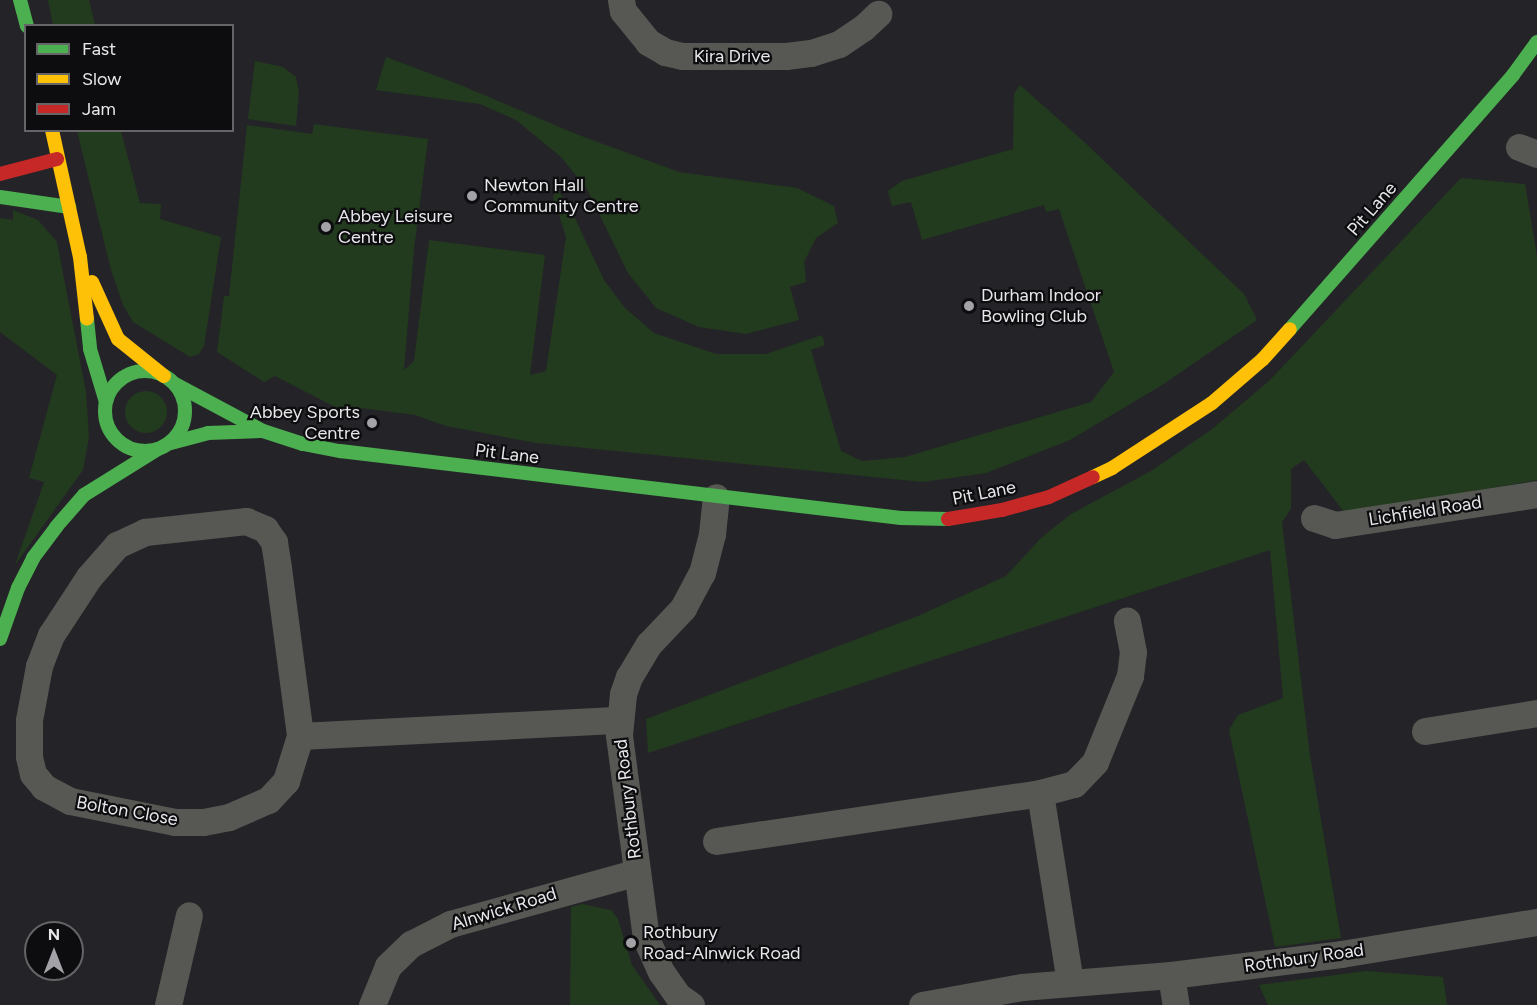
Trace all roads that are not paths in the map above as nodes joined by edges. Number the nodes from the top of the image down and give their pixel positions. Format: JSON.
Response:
{"nodes":[{"id":1,"x":20,"y":0,"type":"edge"},
{"id":2,"x":621,"y":0,"type":"edge"},
{"id":3,"x":26,"y":24,"type":"edge"},
{"id":4,"x":1537,"y":27,"type":"edge"},
{"id":5,"x":873,"y":28,"type":"dead end"},
{"id":6,"x":1535,"y":44,"type":"edge"},
{"id":7,"x":52,"y":132,"type":"edge"},
{"id":8,"x":57,"y":159,"type":"junction"},
{"id":9,"x":0,"y":174,"type":"edge"},
{"id":10,"x":0,"y":197,"type":"edge"},
{"id":11,"x":69,"y":207,"type":"junction"},
{"id":12,"x":80,"y":257,"type":"junction"},
{"id":13,"x":169,"y":380,"type":"junction"},
{"id":14,"x":106,"y":402,"type":"junction"},
{"id":15,"x":106,"y":417,"type":"junction"},
{"id":16,"x":262,"y":431,"type":"junction"},
{"id":17,"x":101,"y":446,"type":"dead end"},
{"id":18,"x":164,"y":446,"type":"junction"},
{"id":19,"x":92,"y":473,"type":"dead end"},
{"id":20,"x":1537,"y":494,"type":"edge"},
{"id":21,"x":84,"y":495,"type":"junction"},
{"id":22,"x":716,"y":497,"type":"junction"},
{"id":23,"x":1314,"y":518,"type":"dead end"},
{"id":24,"x":1127,"y":621,"type":"dead end"},
{"id":25,"x":0,"y":639,"type":"edge"},
{"id":26,"x":1537,"y":713,"type":"edge"},
{"id":27,"x":620,"y":720,"type":"junction"},
{"id":28,"x":1425,"y":731,"type":"dead end"},
{"id":29,"x":300,"y":736,"type":"junction"},
{"id":30,"x":1040,"y":794,"type":"junction"},
{"id":31,"x":716,"y":841,"type":"dead end"},
{"id":32,"x":636,"y":873,"type":"junction"},
{"id":33,"x":189,"y":915,"type":"dead end"},
{"id":34,"x":1537,"y":922,"type":"edge"},
{"id":35,"x":1170,"y":975,"type":"junction"},
{"id":36,"x":1070,"y":983,"type":"junction"},
{"id":37,"x":961,"y":1001,"type":"edge"},
{"id":38,"x":168,"y":1005,"type":"edge"},
{"id":39,"x":372,"y":1005,"type":"edge"},
{"id":40,"x":691,"y":1005,"type":"edge"},
{"id":41,"x":922,"y":1005,"type":"edge"},
{"id":42,"x":1176,"y":1005,"type":"edge"}],
"edges":[{"from":1,"to":3,"type":"street"},
{"from":2,"to":5,"type":"street","name":"Kira Drive"},
{"from":4,"to":6,"type":"street"},
{"from":6,"to":22,"type":"street","name":"Pit Lane"},
{"from":7,"to":8,"type":"street"},
{"from":8,"to":9,"type":"street"},
{"from":8,"to":11,"type":"street"},
{"from":10,"to":11,"type":"street"},
{"from":11,"to":12,"type":"street"},
{"from":12,"to":13,"type":"street"},
{"from":12,"to":14,"type":"street"},
{"from":13,"to":14,"type":"street"},
{"from":13,"to":16,"type":"street"},
{"from":13,"to":18,"type":"street"},
{"from":14,"to":15,"type":"street"},
{"from":15,"to":17,"type":"street"},
{"from":15,"to":18,"type":"street"},
{"from":16,"to":18,"type":"street"},
{"from":16,"to":22,"type":"street","name":"Pit Lane"},
{"from":18,"to":21,"type":"street"},
{"from":19,"to":21,"type":"street"},
{"from":20,"to":23,"type":"street","name":"Lichfield Road"},
{"from":21,"to":25,"type":"street"},
{"from":22,"to":27,"type":"street","name":"Rothbury Road"},
{"from":24,"to":30,"type":"street"},
{"from":26,"to":28,"type":"street"},
{"from":27,"to":29,"type":"street"},
{"from":27,"to":32,"type":"street","name":"Rothbury Road"},
{"from":29,"to":29,"type":"street","name":"Bolton Close"},
{"from":30,"to":31,"type":"street"},
{"from":30,"to":36,"type":"street"},
{"from":32,"to":39,"type":"street","name":"Alnwick Road"},
{"from":32,"to":40,"type":"street","name":"Rothbury Road"},
{"from":33,"to":38,"type":"street"},
{"from":34,"to":35,"type":"street","name":"Rothbury Road"},
{"from":35,"to":36,"type":"street","name":"Rothbury Road"},
{"from":35,"to":42,"type":"street"},
{"from":36,"to":37,"type":"street","name":"Rothbury Road"},
{"from":37,"to":41,"type":"street","name":"Rothbury Road"}]}
